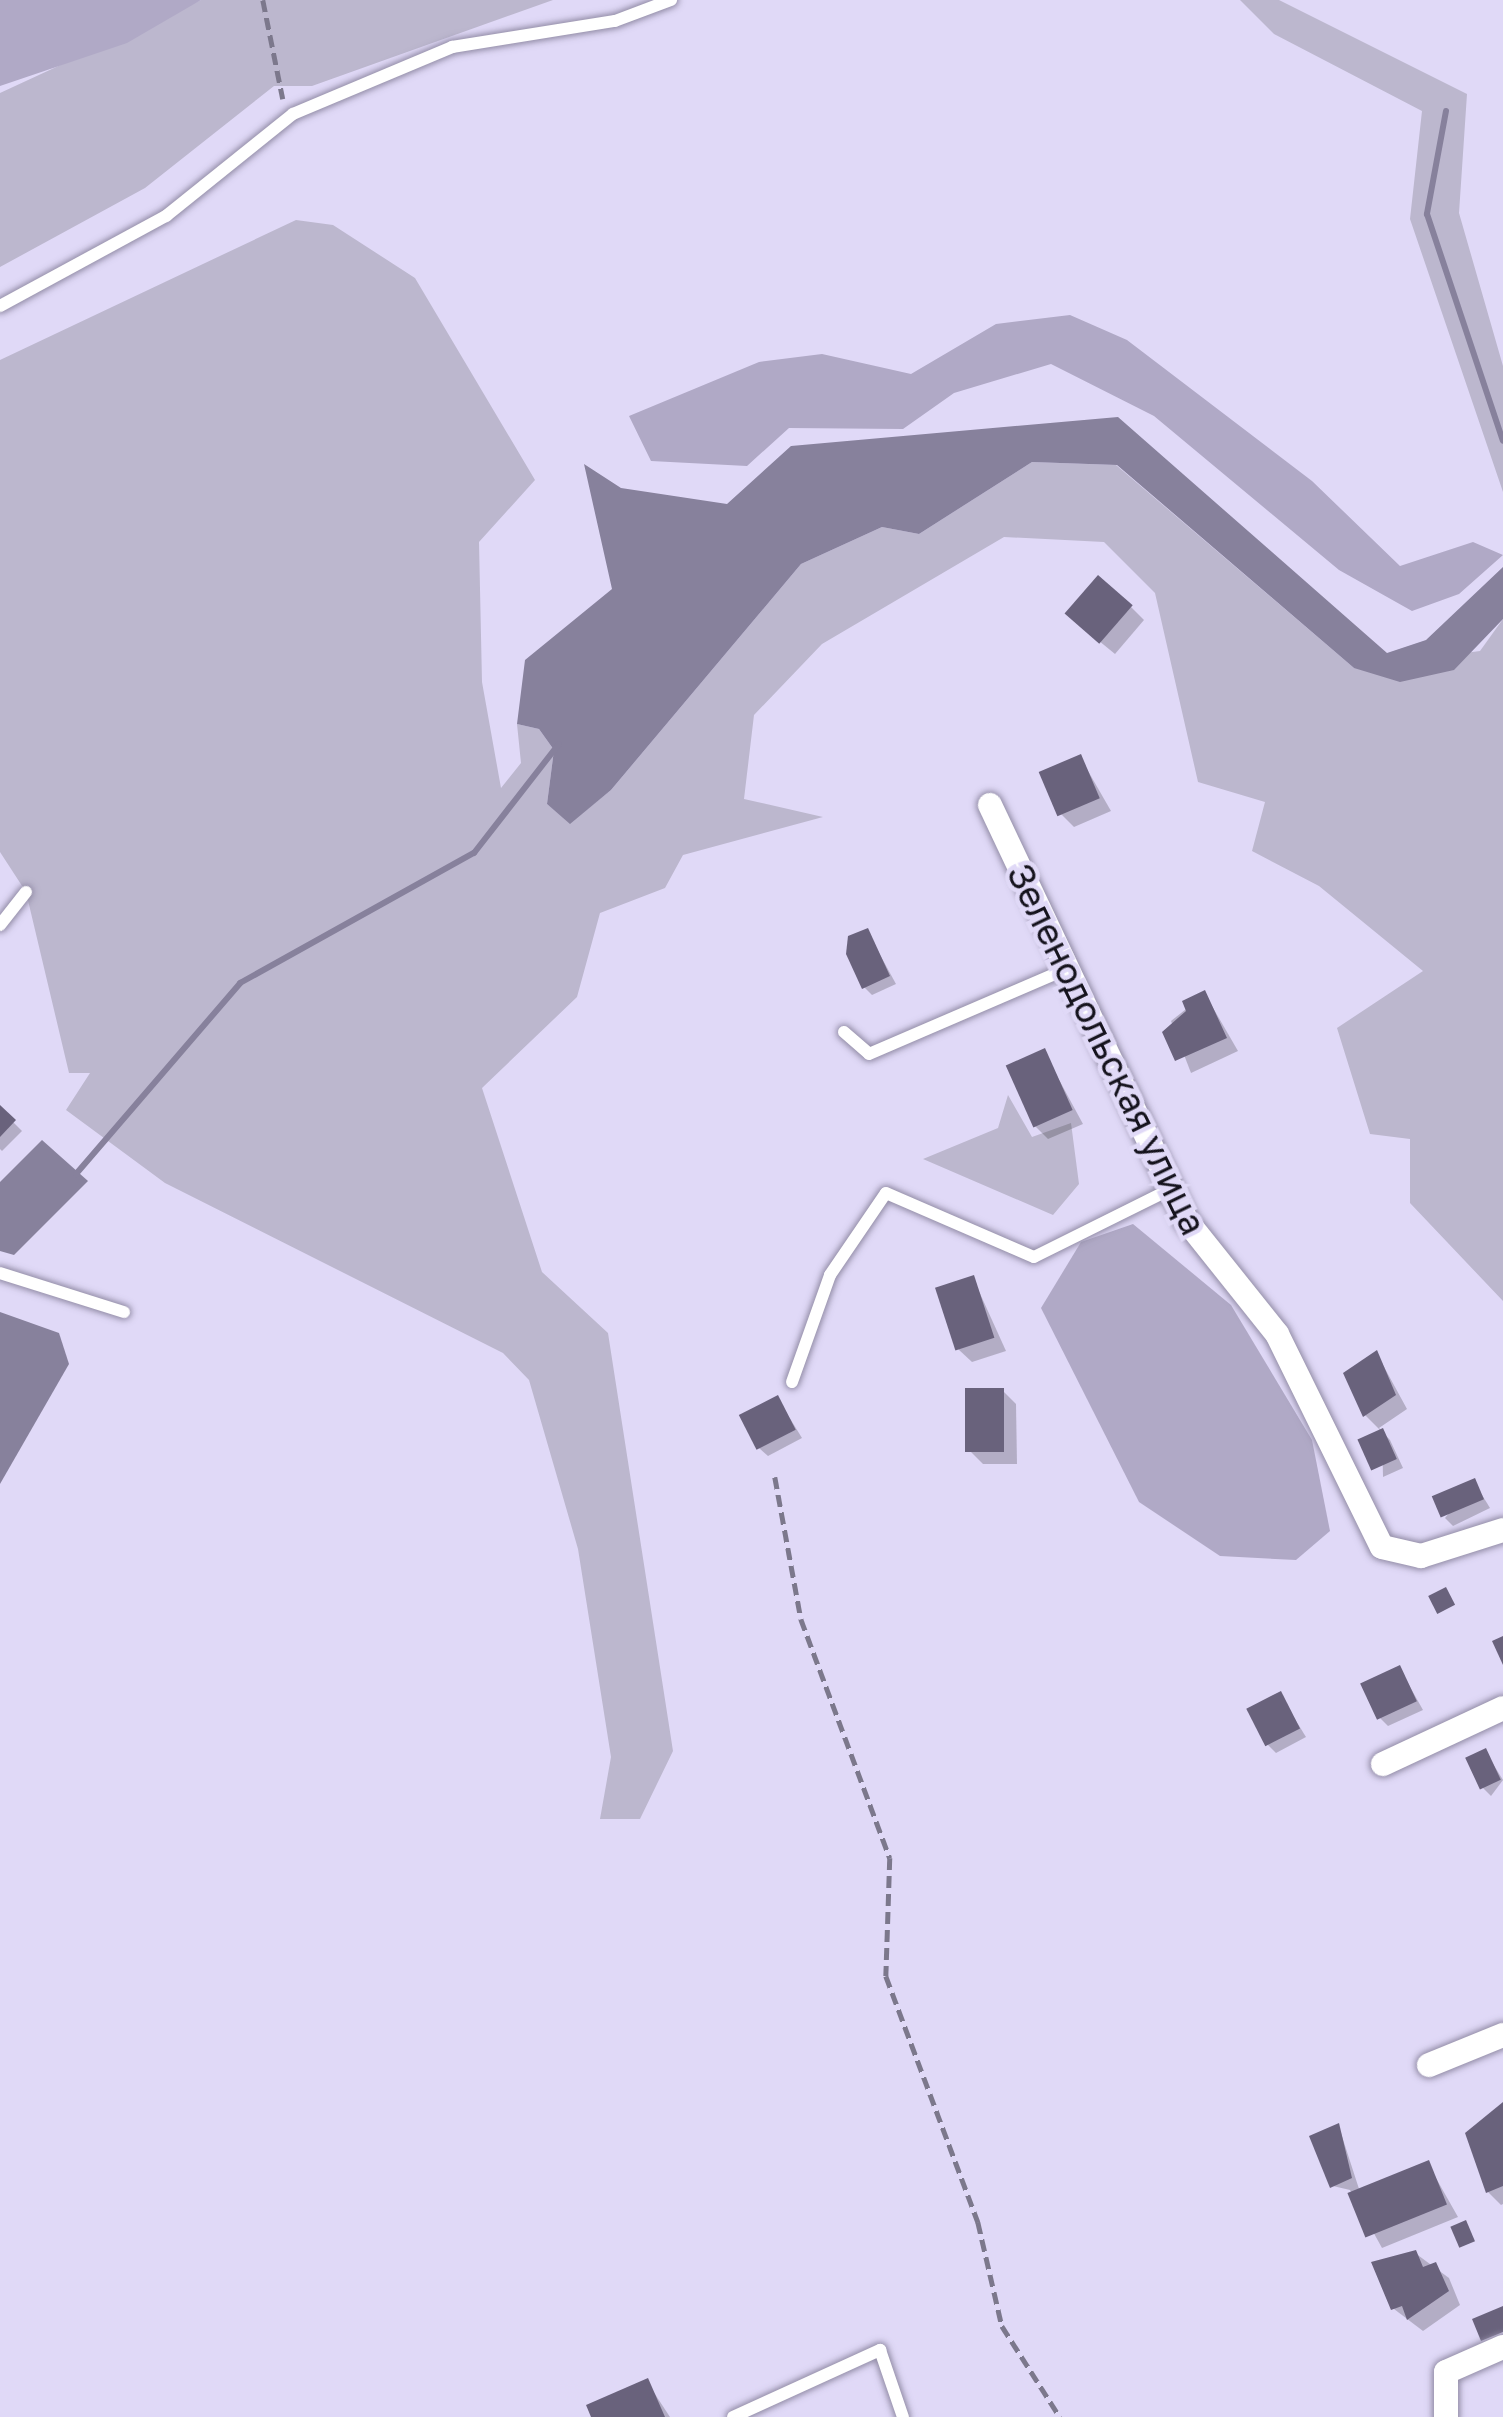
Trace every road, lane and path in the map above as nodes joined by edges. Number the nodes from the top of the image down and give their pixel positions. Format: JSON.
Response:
{"nodes":[{"id":1,"x":262,"y":0,"type":"edge"},
{"id":2,"x":671,"y":0,"type":"edge"},
{"id":3,"x":292,"y":114,"type":"junction"},
{"id":4,"x":0,"y":306,"type":"edge"},
{"id":5,"x":990,"y":806,"type":"dead end"},
{"id":6,"x":26,"y":892,"type":"dead end"},
{"id":7,"x":0,"y":925,"type":"edge"},
{"id":8,"x":1067,"y":969,"type":"junction"},
{"id":9,"x":844,"y":1032,"type":"dead end"},
{"id":10,"x":1171,"y":1189,"type":"junction"},
{"id":11,"x":0,"y":1273,"type":"edge"},
{"id":12,"x":124,"y":1312,"type":"dead end"},
{"id":13,"x":792,"y":1382,"type":"dead end"},
{"id":14,"x":776,"y":1477,"type":"dead end"},
{"id":15,"x":1503,"y":1530,"type":"edge"},
{"id":16,"x":1503,"y":1708,"type":"edge"},
{"id":17,"x":1383,"y":1764,"type":"dead end"},
{"id":18,"x":1503,"y":2036,"type":"edge"},
{"id":19,"x":1429,"y":2066,"type":"dead end"},
{"id":20,"x":1503,"y":2347,"type":"edge"},
{"id":21,"x":733,"y":2417,"type":"edge"},
{"id":22,"x":903,"y":2417,"type":"edge"},
{"id":23,"x":1060,"y":2417,"type":"edge"},
{"id":24,"x":1446,"y":2417,"type":"edge"}],
"edges":[{"from":1,"to":3,"type":"path"},
{"from":2,"to":3,"type":"lane"},
{"from":3,"to":4,"type":"lane"},
{"from":5,"to":8,"type":"street","name":"Зеленодольская улица"},
{"from":6,"to":7,"type":"lane"},
{"from":8,"to":9,"type":"lane"},
{"from":8,"to":10,"type":"street","name":"Зеленодольская улица"},
{"from":10,"to":13,"type":"lane"},
{"from":10,"to":15,"type":"street","name":"Зеленодольская улица"},
{"from":11,"to":12,"type":"lane"},
{"from":14,"to":23,"type":"path"},
{"from":16,"to":17,"type":"street"},
{"from":18,"to":19,"type":"street"},
{"from":20,"to":24,"type":"street"},
{"from":21,"to":22,"type":"lane"}]}
